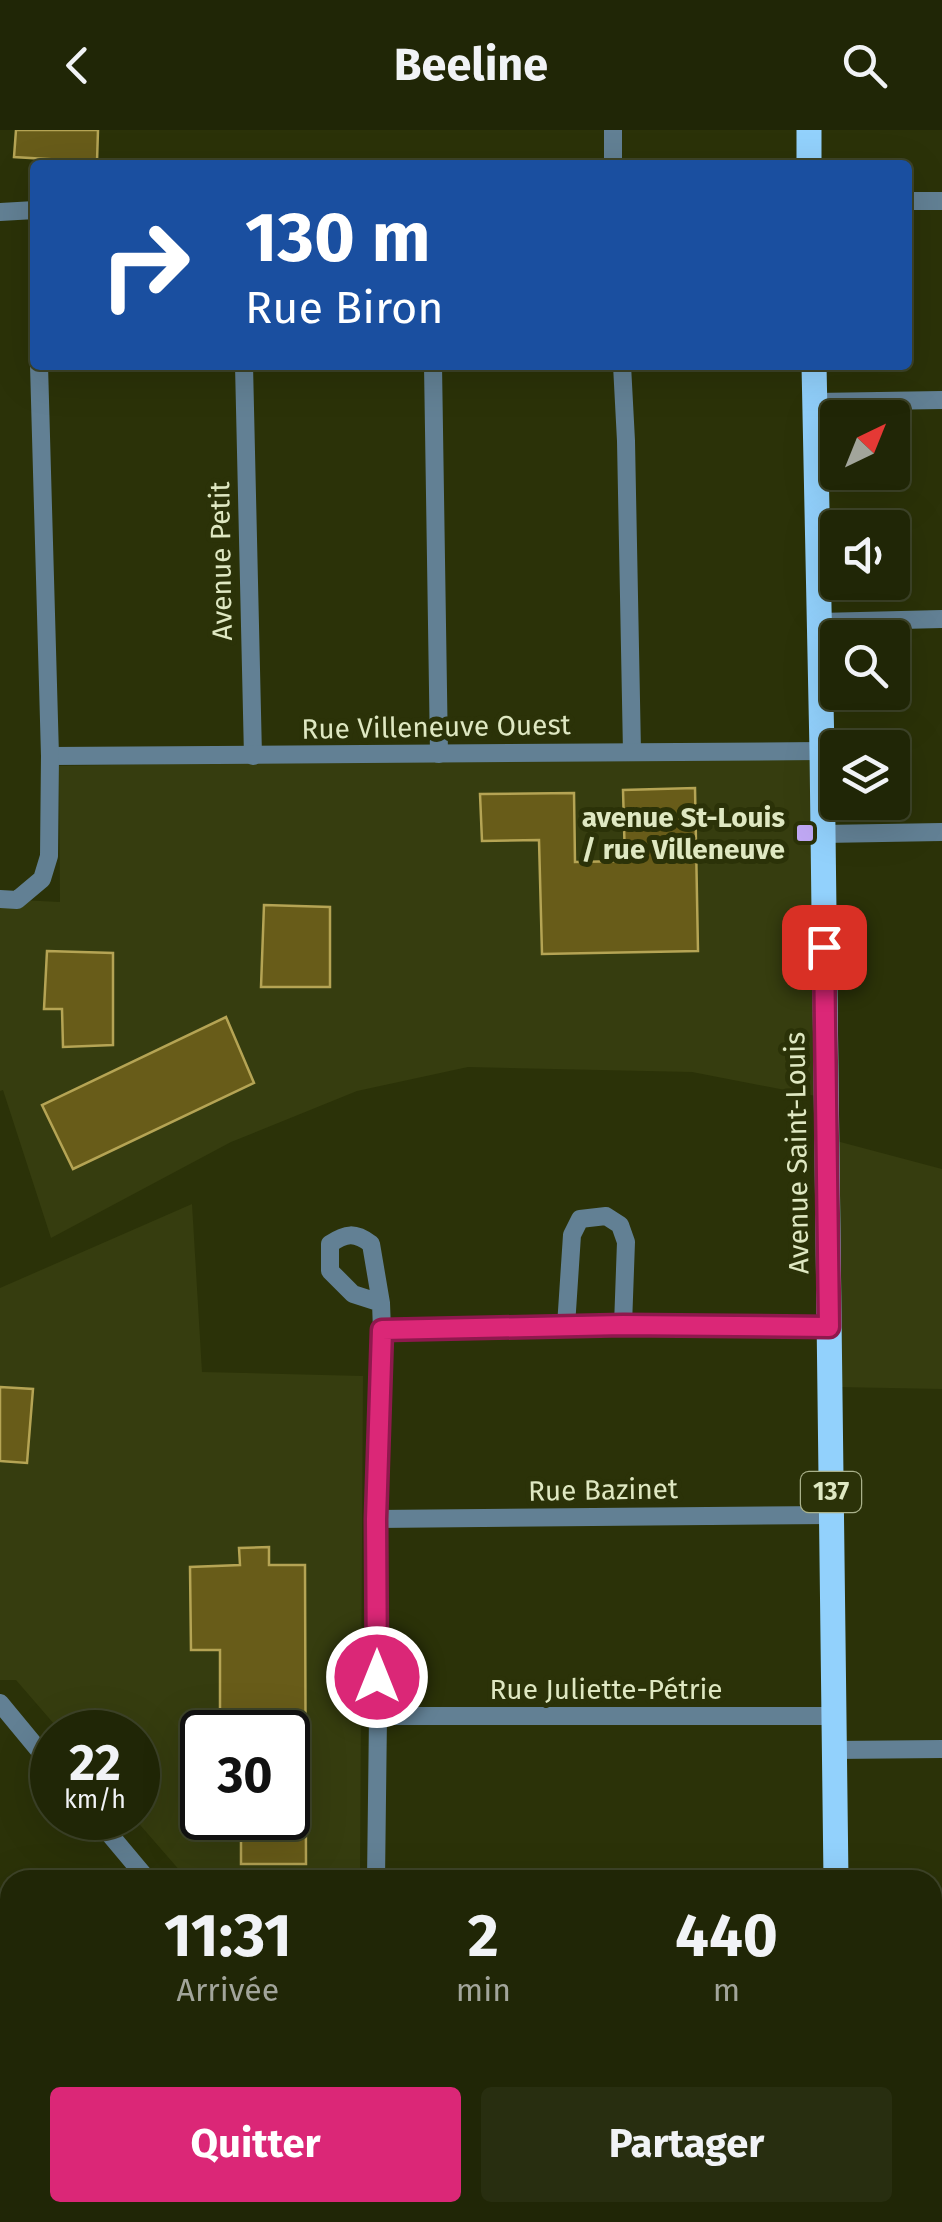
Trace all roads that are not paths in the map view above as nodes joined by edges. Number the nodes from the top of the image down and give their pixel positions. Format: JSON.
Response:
{"nodes":[{"id":1,"x":613,"y":130,"type":"edge"},
{"id":2,"x":808,"y":130,"type":"edge"},
{"id":3,"x":613,"y":160,"type":"edge"},
{"id":4,"x":809,"y":160,"type":"edge"},
{"id":5,"x":942,"y":200,"type":"edge"},
{"id":6,"x":912,"y":201,"type":"edge"},
{"id":7,"x":30,"y":210,"type":"edge"},
{"id":8,"x":0,"y":212,"type":"edge"},
{"id":9,"x":40,"y":370,"type":"edge"},
{"id":10,"x":244,"y":370,"type":"edge"},
{"id":11,"x":433,"y":370,"type":"edge"},
{"id":12,"x":622,"y":370,"type":"edge"},
{"id":13,"x":814,"y":370,"type":"edge"},
{"id":14,"x":942,"y":400,"type":"edge"},
{"id":15,"x":815,"y":402,"type":"junction"},
{"id":16,"x":942,"y":619,"type":"edge"},
{"id":17,"x":901,"y":620,"type":"edge"},
{"id":18,"x":820,"y":622,"type":"edge"},
{"id":19,"x":820,"y":750,"type":"edge"},
{"id":20,"x":632,"y":752,"type":"junction"},
{"id":21,"x":439,"y":754,"type":"junction"},
{"id":22,"x":50,"y":756,"type":"junction"},
{"id":23,"x":253,"y":756,"type":"junction"},
{"id":24,"x":823,"y":820,"type":"edge"},
{"id":25,"x":942,"y":832,"type":"edge"},
{"id":26,"x":823,"y":834,"type":"junction"},
{"id":27,"x":0,"y":899,"type":"edge"},
{"id":28,"x":381,"y":1303,"type":"dead end"},
{"id":29,"x":623,"y":1325,"type":"junction"},
{"id":30,"x":566,"y":1326,"type":"junction"},
{"id":31,"x":829,"y":1327,"type":"junction"},
{"id":32,"x":382,"y":1330,"type":"junction"},
{"id":33,"x":832,"y":1515,"type":"junction"},
{"id":34,"x":376,"y":1519,"type":"junction"},
{"id":35,"x":0,"y":1703,"type":"edge"},
{"id":36,"x":378,"y":1716,"type":"junction"},
{"id":37,"x":834,"y":1716,"type":"junction"},
{"id":38,"x":30,"y":1739,"type":"edge"},
{"id":39,"x":834,"y":1750,"type":"junction"},
{"id":40,"x":942,"y":1750,"type":"edge"},
{"id":41,"x":114,"y":1840,"type":"edge"},
{"id":42,"x":140,"y":1870,"type":"edge"},
{"id":43,"x":376,"y":1870,"type":"edge"},
{"id":44,"x":836,"y":1870,"type":"edge"}],
"edges":[{"from":1,"to":3,"type":"street"},
{"from":2,"to":4,"type":"main road"},
{"from":5,"to":6,"type":"street"},
{"from":7,"to":8,"type":"street"},
{"from":9,"to":22,"type":"street"},
{"from":10,"to":23,"type":"street","name":"Avenue Petit"},
{"from":11,"to":21,"type":"street"},
{"from":12,"to":20,"type":"street"},
{"from":13,"to":15,"type":"main road","name":"Avenue Saint-Louis","number":"137"},
{"from":14,"to":15,"type":"street"},
{"from":15,"to":18,"type":"main road","name":"Avenue Saint-Louis","number":"137"},
{"from":16,"to":17,"type":"street"},
{"from":19,"to":20,"type":"street","name":"Rue Villeneuve Ouest"},
{"from":20,"to":21,"type":"street","name":"Rue Villeneuve Ouest"},
{"from":21,"to":23,"type":"street","name":"Rue Villeneuve Ouest"},
{"from":22,"to":23,"type":"street","name":"Rue Villeneuve Ouest"},
{"from":22,"to":27,"type":"street"},
{"from":24,"to":26,"type":"main road","name":"Avenue Saint-Louis","number":"137"},
{"from":25,"to":26,"type":"street"},
{"from":26,"to":31,"type":"main road","name":"Avenue Saint-Louis","number":"137"},
{"from":28,"to":32,"type":"street"},
{"from":29,"to":30,"type":"street"},
{"from":29,"to":30,"type":"street"},
{"from":29,"to":31,"type":"street"},
{"from":30,"to":32,"type":"street"},
{"from":31,"to":33,"type":"main road","name":"Avenue Saint-Louis","number":"137"},
{"from":32,"to":34,"type":"street"},
{"from":33,"to":34,"type":"street","name":"Rue Bazinet"},
{"from":33,"to":37,"type":"main road","name":"Avenue Saint-Louis","number":"137"},
{"from":34,"to":36,"type":"street"},
{"from":35,"to":38,"type":"street"},
{"from":36,"to":37,"type":"street","name":"Rue Juliette-Pétrie"},
{"from":36,"to":43,"type":"street"},
{"from":37,"to":39,"type":"main road","name":"Avenue Saint-Louis","number":"137"},
{"from":39,"to":40,"type":"street"},
{"from":39,"to":44,"type":"main road","name":"Avenue Saint-Louis","number":"137"},
{"from":41,"to":42,"type":"street"}]}
